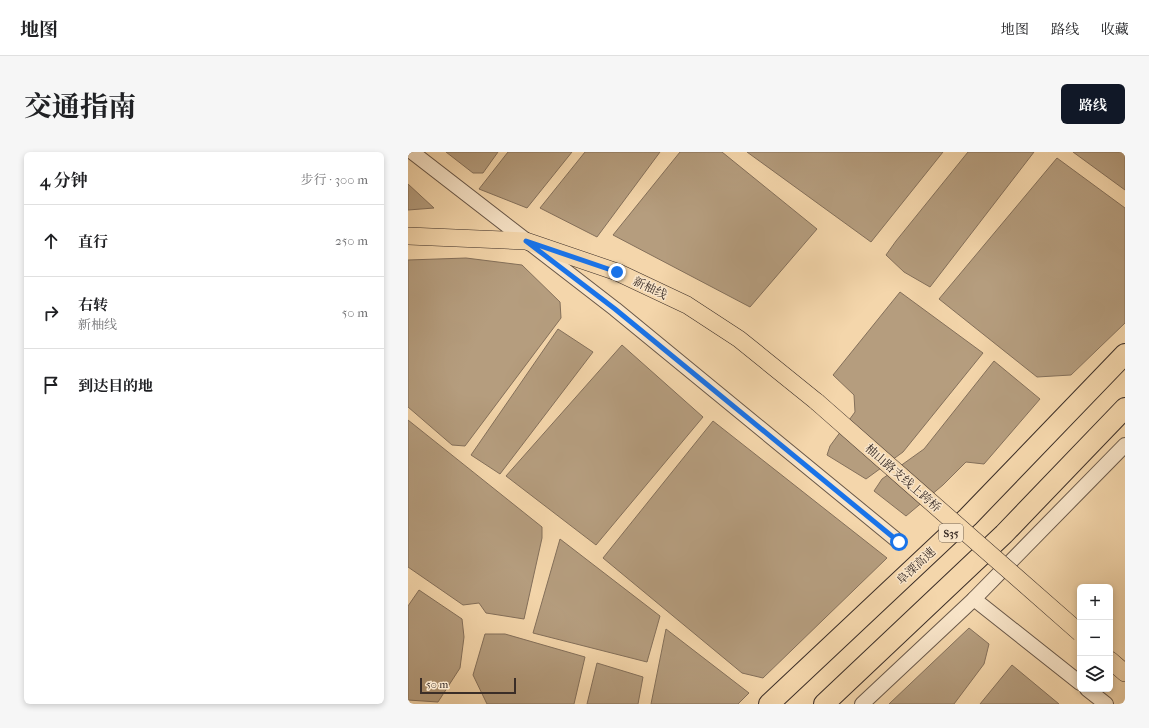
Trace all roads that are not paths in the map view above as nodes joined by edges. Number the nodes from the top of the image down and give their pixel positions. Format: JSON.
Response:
{"nodes":[{"id":1,"x":412,"y":152,"type":"edge"},
{"id":2,"x":408,"y":236,"type":"edge"},
{"id":3,"x":526,"y":241,"type":"junction"},
{"id":4,"x":1125,"y":354,"type":"edge"},
{"id":5,"x":817,"y":402,"type":"joint"},
{"id":6,"x":1125,"y":408,"type":"edge"},
{"id":7,"x":1125,"y":445,"type":"edge"},
{"id":8,"x":899,"y":542,"type":"dead end"},
{"id":9,"x":974,"y":599,"type":"junction"},
{"id":10,"x":1077,"y":630,"type":"edge"},
{"id":11,"x":1113,"y":663,"type":"edge"},
{"id":12,"x":1125,"y":673,"type":"edge"},
{"id":13,"x":1077,"y":681,"type":"edge"},
{"id":14,"x":1091,"y":692,"type":"edge"},
{"id":15,"x":769,"y":704,"type":"edge"},
{"id":16,"x":824,"y":704,"type":"edge"},
{"id":17,"x":862,"y":704,"type":"edge"},
{"id":18,"x":1106,"y":704,"type":"edge"}],
"edges":[{"from":1,"to":3,"type":"street"},
{"from":2,"to":3,"type":"main road","name":"新柚线"},
{"from":3,"to":5,"type":"main road","name":"新柚线"},
{"from":3,"to":8,"type":"street"},
{"from":4,"to":15,"type":"highway","name":"阜溧高速","number":"S35"},
{"from":5,"to":10,"type":"main road","name":"柚山路支线上跨桥","bridge":true},
{"from":6,"to":16,"type":"highway"},
{"from":7,"to":9,"type":"street"},
{"from":9,"to":13,"type":"street"},
{"from":9,"to":17,"type":"street"},
{"from":11,"to":12,"type":"main road"},
{"from":14,"to":18,"type":"street"}]}
